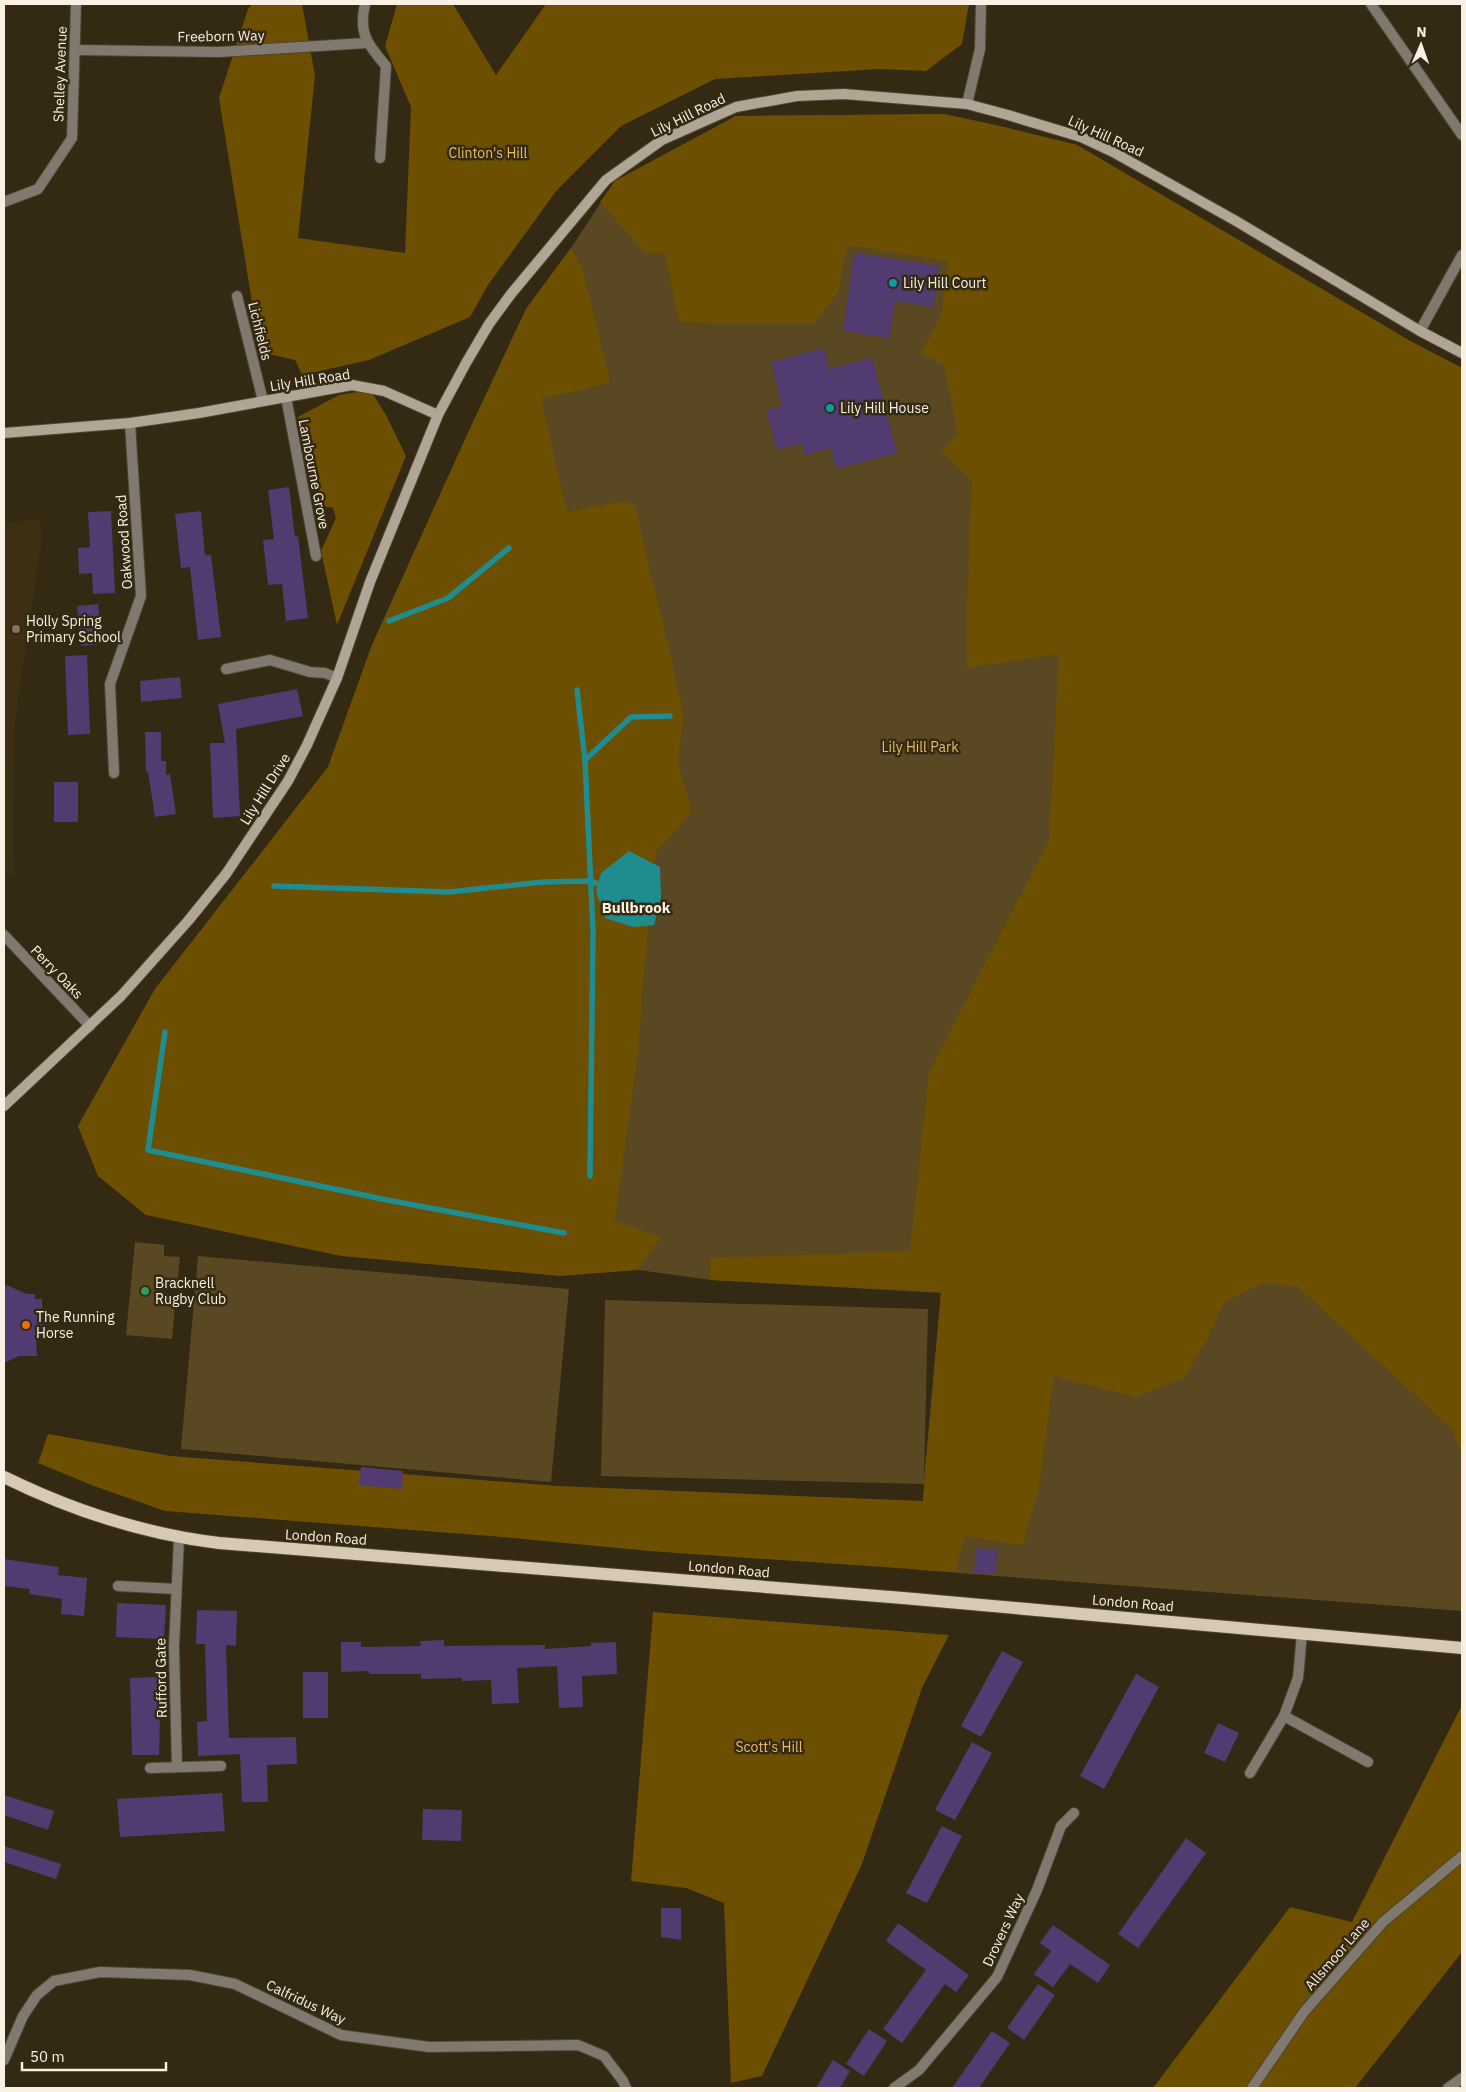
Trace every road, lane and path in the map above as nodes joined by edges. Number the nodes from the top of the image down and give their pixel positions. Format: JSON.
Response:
{"nodes":[{"id":1,"x":76,"y":4,"type":"edge"},
{"id":2,"x":364,"y":4,"type":"edge"},
{"id":3,"x":981,"y":4,"type":"edge"},
{"id":4,"x":1371,"y":4,"type":"edge"},
{"id":5,"x":367,"y":43,"type":"junction"},
{"id":6,"x":76,"y":50,"type":"junction"},
{"id":7,"x":967,"y":104,"type":"junction"},
{"id":8,"x":1462,"y":135,"type":"edge"},
{"id":9,"x":380,"y":158,"type":"dead end"},
{"id":10,"x":4,"y":202,"type":"edge"},
{"id":11,"x":1462,"y":256,"type":"edge"},
{"id":12,"x":237,"y":296,"type":"dead end"},
{"id":13,"x":1420,"y":331,"type":"junction"},
{"id":14,"x":1462,"y":353,"type":"edge"},
{"id":15,"x":286,"y":397,"type":"junction"},
{"id":16,"x":263,"y":401,"type":"junction"},
{"id":17,"x":438,"y":415,"type":"junction"},
{"id":18,"x":130,"y":423,"type":"junction"},
{"id":19,"x":4,"y":433,"type":"edge"},
{"id":20,"x":316,"y":556,"type":"dead end"},
{"id":21,"x":226,"y":670,"type":"dead end"},
{"id":22,"x":337,"y":678,"type":"junction"},
{"id":23,"x":114,"y":773,"type":"dead end"},
{"id":24,"x":4,"y":935,"type":"edge"},
{"id":25,"x":90,"y":1026,"type":"junction"},
{"id":26,"x":4,"y":1106,"type":"edge"},
{"id":27,"x":4,"y":1477,"type":"edge"},
{"id":28,"x":179,"y":1538,"type":"junction"},
{"id":29,"x":118,"y":1586,"type":"dead end"},
{"id":30,"x":176,"y":1589,"type":"junction"},
{"id":31,"x":1302,"y":1634,"type":"junction"},
{"id":32,"x":1462,"y":1648,"type":"edge"},
{"id":33,"x":1284,"y":1716,"type":"junction"},
{"id":34,"x":1368,"y":1762,"type":"dead end"},
{"id":35,"x":221,"y":1766,"type":"dead end"},
{"id":36,"x":176,"y":1767,"type":"junction"},
{"id":37,"x":150,"y":1768,"type":"dead end"},
{"id":38,"x":1250,"y":1773,"type":"dead end"},
{"id":39,"x":1074,"y":1813,"type":"dead end"},
{"id":40,"x":1462,"y":1856,"type":"edge"},
{"id":41,"x":4,"y":2060,"type":"edge"},
{"id":42,"x":1462,"y":2078,"type":"edge"},
{"id":43,"x":626,"y":2088,"type":"edge"},
{"id":44,"x":894,"y":2088,"type":"edge"},
{"id":45,"x":1252,"y":2088,"type":"edge"},
{"id":46,"x":1448,"y":2088,"type":"edge"}],
"edges":[{"from":1,"to":6,"type":"street","name":"Shelley Avenue"},
{"from":2,"to":5,"type":"street"},
{"from":3,"to":7,"type":"street"},
{"from":4,"to":8,"type":"street"},
{"from":5,"to":6,"type":"street","name":"Freeborn Way"},
{"from":5,"to":9,"type":"street"},
{"from":6,"to":10,"type":"street","name":"Shelley Avenue"},
{"from":7,"to":13,"type":"street","name":"Lily Hill Road"},
{"from":7,"to":17,"type":"street","name":"Lily Hill Road"},
{"from":11,"to":13,"type":"street"},
{"from":12,"to":16,"type":"street","name":"Lichfields"},
{"from":13,"to":14,"type":"street","name":"Lily Hill Road"},
{"from":15,"to":16,"type":"street","name":"Lily Hill Road"},
{"from":15,"to":17,"type":"street","name":"Lily Hill Road"},
{"from":15,"to":20,"type":"street","name":"Lambourne Grove"},
{"from":16,"to":18,"type":"street","name":"Lily Hill Road"},
{"from":17,"to":22,"type":"street","name":"Lily Hill Drive"},
{"from":18,"to":19,"type":"street","name":"Lily Hill Road"},
{"from":18,"to":23,"type":"street","name":"Oakwood Road"},
{"from":21,"to":22,"type":"street"},
{"from":22,"to":25,"type":"street","name":"Lily Hill Drive"},
{"from":24,"to":25,"type":"street","name":"Perry Oaks"},
{"from":25,"to":26,"type":"street","name":"Lily Hill Drive"},
{"from":27,"to":28,"type":"main road","name":"London Road"},
{"from":28,"to":30,"type":"street","name":"Rufford Gate"},
{"from":28,"to":31,"type":"main road","name":"London Road"},
{"from":29,"to":30,"type":"street"},
{"from":30,"to":36,"type":"street","name":"Rufford Gate"},
{"from":31,"to":32,"type":"main road","name":"London Road"},
{"from":31,"to":33,"type":"street"},
{"from":33,"to":34,"type":"street"},
{"from":33,"to":38,"type":"street"},
{"from":35,"to":36,"type":"street"},
{"from":36,"to":37,"type":"street"},
{"from":39,"to":44,"type":"street","name":"Drovers Way"},
{"from":40,"to":45,"type":"street","name":"Allsmoor Lane"},
{"from":41,"to":43,"type":"street","name":"Calfridus Way"},
{"from":42,"to":46,"type":"street"}]}
